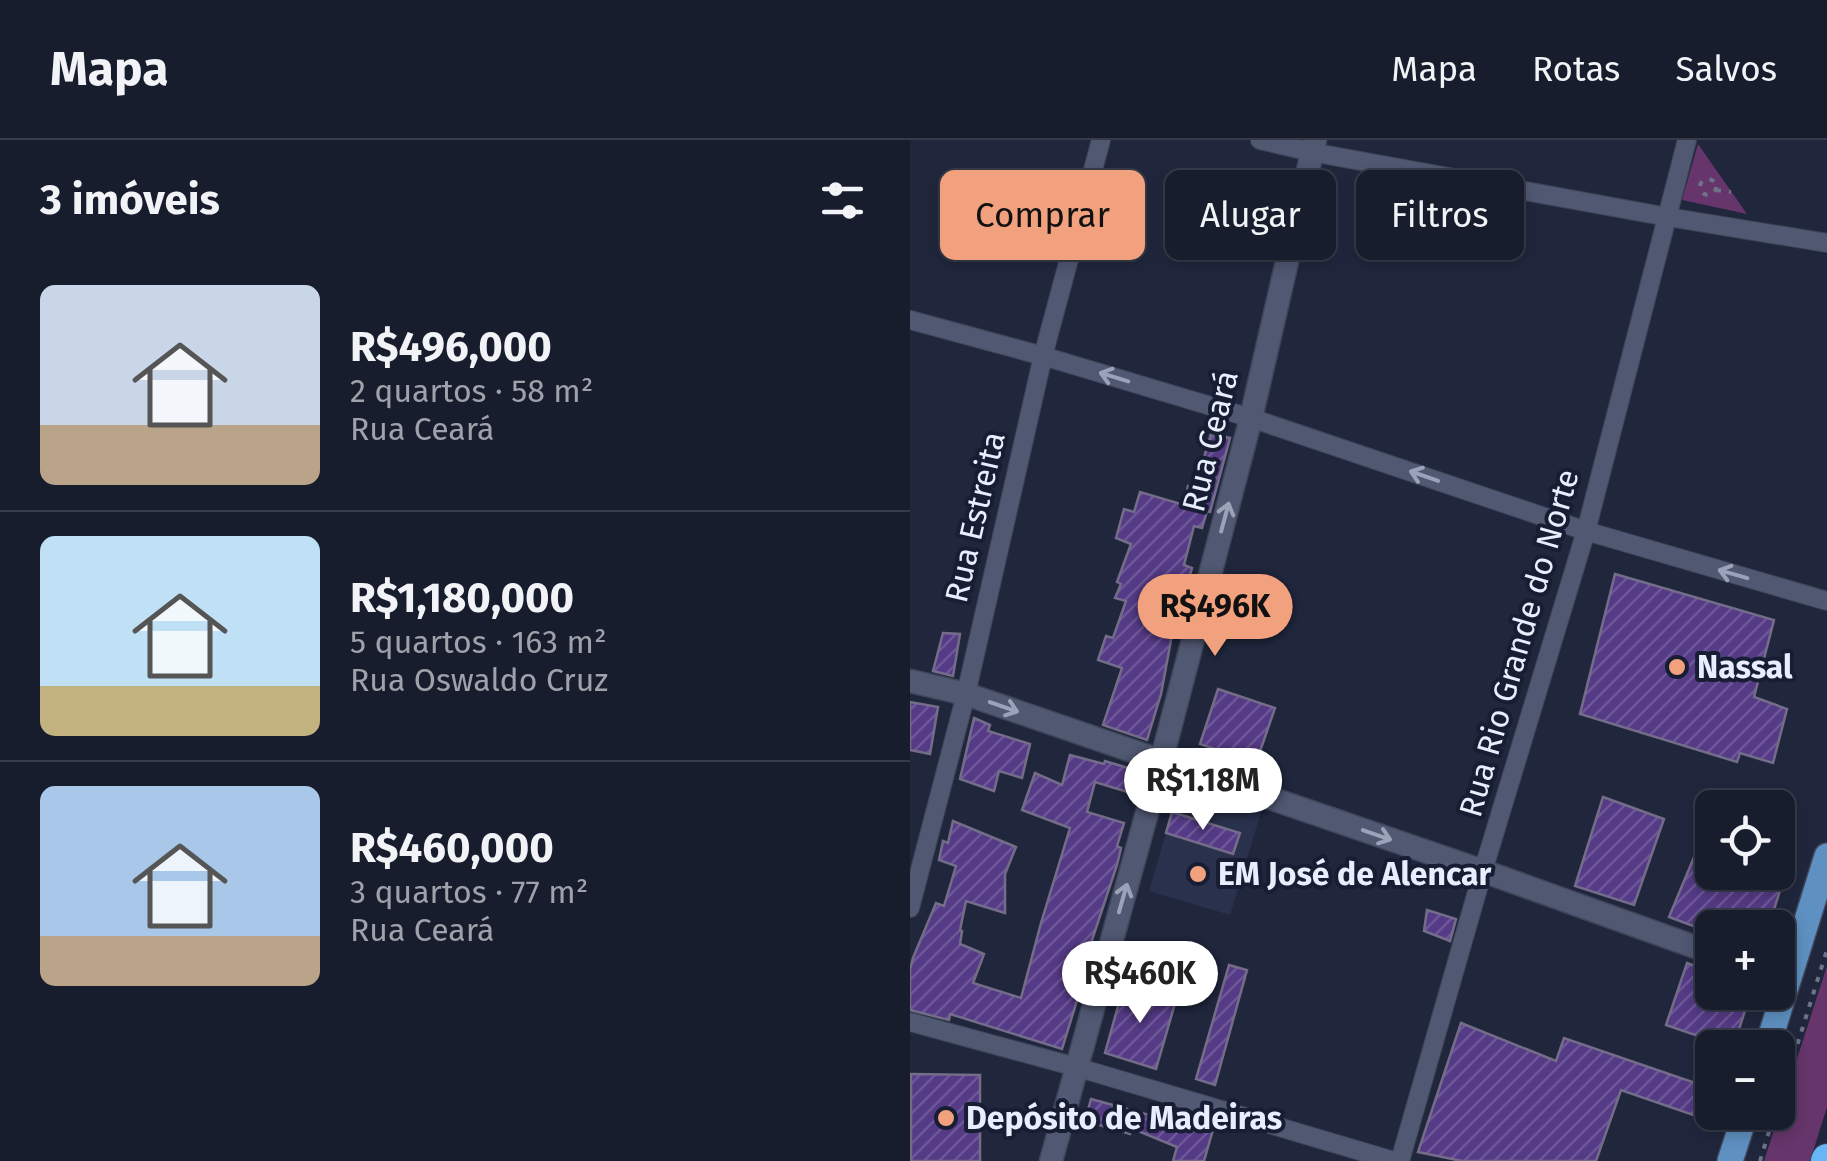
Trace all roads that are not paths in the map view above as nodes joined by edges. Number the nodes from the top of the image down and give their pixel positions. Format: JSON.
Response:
{"nodes":[{"id":1,"x":1101,"y":140,"type":"edge"},
{"id":2,"x":1260,"y":140,"type":"edge"},
{"id":3,"x":1686,"y":141,"type":"edge"},
{"id":4,"x":1313,"y":146,"type":"edge"},
{"id":5,"x":1668,"y":217,"type":"junction"},
{"id":6,"x":1827,"y":243,"type":"edge"},
{"id":7,"x":910,"y":320,"type":"edge"},
{"id":8,"x":1043,"y":356,"type":"junction"},
{"id":9,"x":1251,"y":418,"type":"junction"},
{"id":10,"x":1586,"y":531,"type":"junction"},
{"id":11,"x":1827,"y":602,"type":"edge"},
{"id":12,"x":910,"y":680,"type":"edge"},
{"id":13,"x":966,"y":694,"type":"junction"},
{"id":14,"x":1161,"y":762,"type":"junction"},
{"id":15,"x":1827,"y":856,"type":"edge"},
{"id":16,"x":1483,"y":871,"type":"junction"},
{"id":17,"x":910,"y":908,"type":"edge"},
{"id":18,"x":1795,"y":945,"type":"edge"},
{"id":19,"x":1695,"y":947,"type":"edge"},
{"id":20,"x":910,"y":1022,"type":"edge"},
{"id":21,"x":1076,"y":1067,"type":"junction"},
{"id":22,"x":1740,"y":1130,"type":"edge"},
{"id":23,"x":1051,"y":1161,"type":"edge"},
{"id":24,"x":1397,"y":1161,"type":"edge"},
{"id":25,"x":1730,"y":1161,"type":"edge"}],
"edges":[{"from":1,"to":8,"type":"street","name":"Rua Estreita"},
{"from":2,"to":4,"type":"street"},
{"from":3,"to":5,"type":"street","name":"Rua Rio Grande do Norte"},
{"from":4,"to":5,"type":"street"},
{"from":4,"to":9,"type":"street","name":"Rua Ceará"},
{"from":5,"to":6,"type":"street"},
{"from":5,"to":10,"type":"street","name":"Rua Rio Grande do Norte"},
{"from":7,"to":8,"type":"street"},
{"from":9,"to":8,"type":"street","one_way":true},
{"from":8,"to":13,"type":"street","name":"Rua Estreita"},
{"from":10,"to":9,"type":"street","one_way":true},
{"from":14,"to":9,"type":"street","name":"Rua Ceará","one_way":true},
{"from":11,"to":10,"type":"street","one_way":true},
{"from":10,"to":16,"type":"street","name":"Rua Rio Grande do Norte"},
{"from":12,"to":13,"type":"street"},
{"from":13,"to":14,"type":"street","one_way":true},
{"from":13,"to":17,"type":"street","name":"Rua Estreita"},
{"from":14,"to":16,"type":"street","one_way":true},
{"from":21,"to":14,"type":"street","name":"Rua Ceará","one_way":true},
{"from":15,"to":18,"type":"main road"},
{"from":16,"to":19,"type":"street"},
{"from":16,"to":24,"type":"street","name":"Rua Rio Grande do Norte"},
{"from":20,"to":21,"type":"street"},
{"from":21,"to":23,"type":"street","name":"Rua Ceará"},
{"from":21,"to":24,"type":"street"},
{"from":22,"to":25,"type":"main road"}]}
